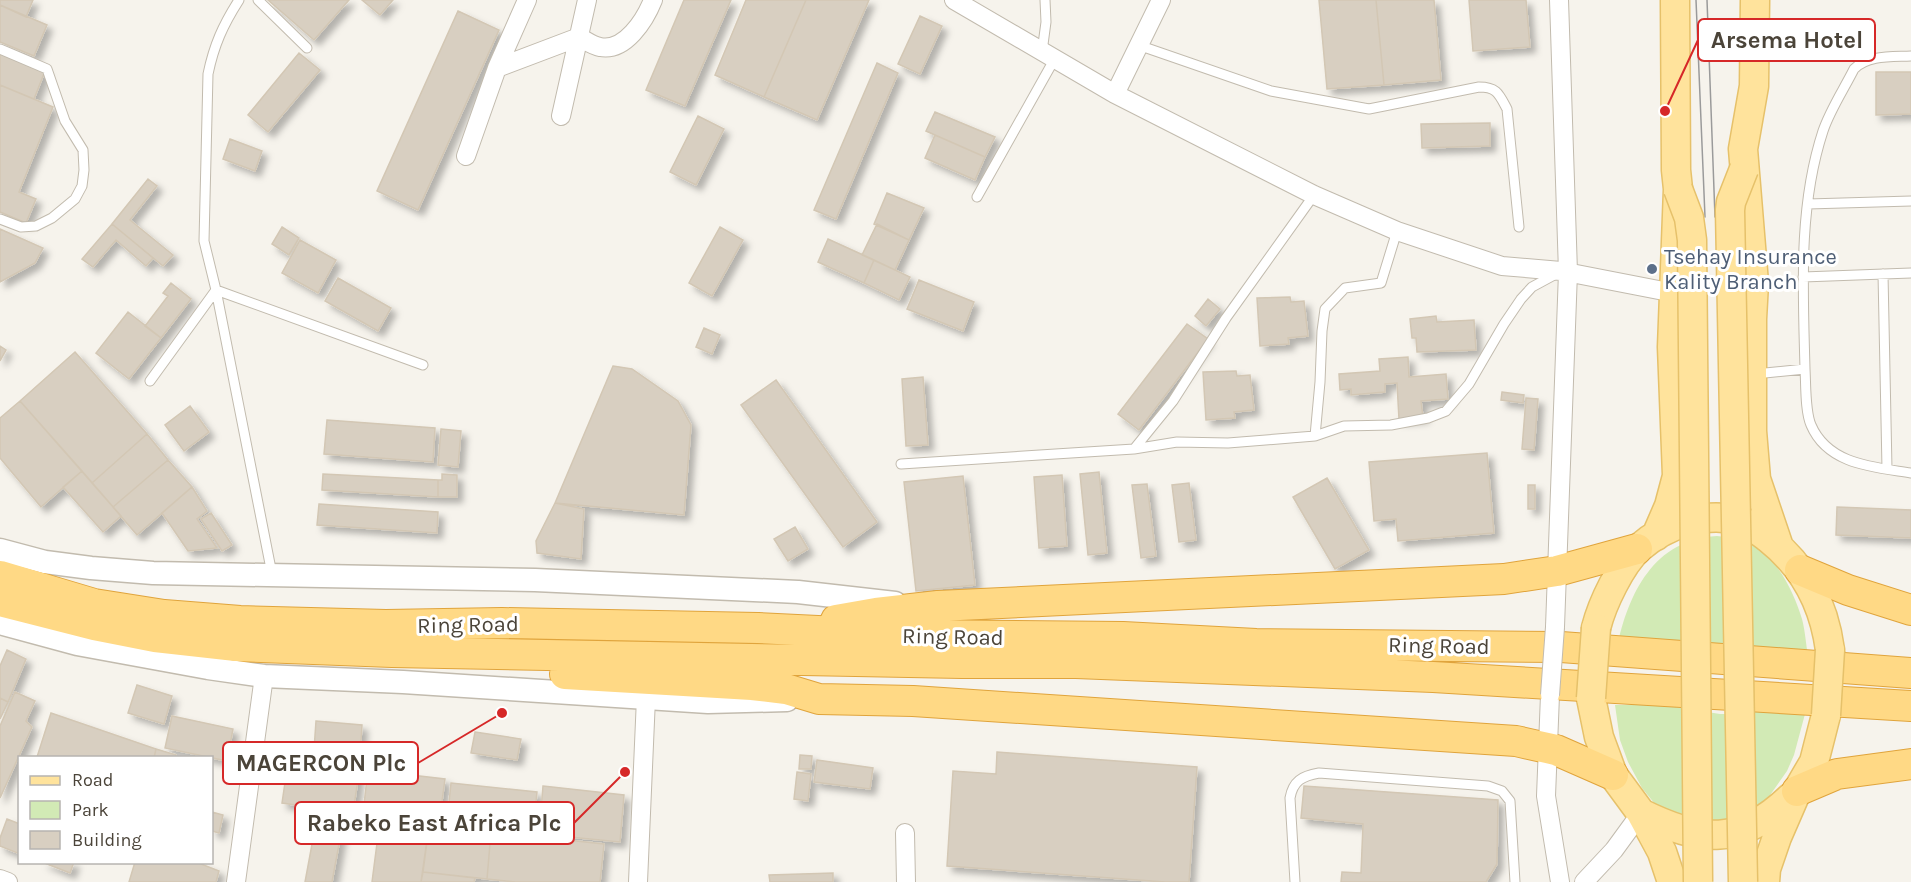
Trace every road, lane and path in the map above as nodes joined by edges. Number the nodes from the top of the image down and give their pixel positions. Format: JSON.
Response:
{"nodes":[{"id":1,"x":239,"y":0,"type":"edge"},
{"id":2,"x":258,"y":0,"type":"edge"},
{"id":3,"x":527,"y":0,"type":"edge"},
{"id":4,"x":587,"y":0,"type":"edge"},
{"id":5,"x":653,"y":0,"type":"edge"},
{"id":6,"x":954,"y":0,"type":"edge"},
{"id":7,"x":1045,"y":0,"type":"edge"},
{"id":8,"x":1161,"y":0,"type":"edge"},
{"id":9,"x":1559,"y":0,"type":"edge"},
{"id":10,"x":1675,"y":0,"type":"edge"},
{"id":11,"x":1759,"y":5,"type":"edge"},
{"id":12,"x":579,"y":37,"type":"junction"},
{"id":13,"x":1138,"y":45,"type":"junction"},
{"id":14,"x":307,"y":48,"type":"dead end"},
{"id":15,"x":0,"y":49,"type":"edge"},
{"id":16,"x":1048,"y":56,"type":"junction"},
{"id":17,"x":1911,"y":56,"type":"edge"},
{"id":18,"x":497,"y":68,"type":"junction"},
{"id":19,"x":1115,"y":94,"type":"junction"},
{"id":20,"x":561,"y":116,"type":"dead end"},
{"id":21,"x":466,"y":156,"type":"dead end"},
{"id":22,"x":1744,"y":169,"type":"junction"},
{"id":23,"x":1678,"y":189,"type":"junction"},
{"id":24,"x":1314,"y":195,"type":"junction"},
{"id":25,"x":977,"y":197,"type":"dead end"},
{"id":26,"x":1911,"y":201,"type":"edge"},
{"id":27,"x":1808,"y":204,"type":"junction"},
{"id":28,"x":0,"y":219,"type":"edge"},
{"id":29,"x":1519,"y":227,"type":"dead end"},
{"id":30,"x":1397,"y":231,"type":"junction"},
{"id":31,"x":1564,"y":272,"type":"junction"},
{"id":32,"x":1911,"y":273,"type":"edge"},
{"id":33,"x":1883,"y":274,"type":"junction"},
{"id":34,"x":1803,"y":277,"type":"junction"},
{"id":35,"x":216,"y":290,"type":"junction"},
{"id":36,"x":1674,"y":293,"type":"junction"},
{"id":37,"x":423,"y":365,"type":"dead end"},
{"id":38,"x":1805,"y":369,"type":"junction"},
{"id":39,"x":1752,"y":374,"type":"junction"},
{"id":40,"x":150,"y":381,"type":"dead end"},
{"id":41,"x":1315,"y":436,"type":"junction"},
{"id":42,"x":1134,"y":449,"type":"junction"},
{"id":43,"x":901,"y":464,"type":"dead end"},
{"id":44,"x":1887,"y":469,"type":"junction"},
{"id":45,"x":1911,"y":473,"type":"edge"},
{"id":46,"x":1647,"y":542,"type":"junction"},
{"id":47,"x":1779,"y":547,"type":"junction"},
{"id":48,"x":0,"y":550,"type":"edge"},
{"id":49,"x":1800,"y":570,"type":"junction"},
{"id":50,"x":1557,"y":571,"type":"junction"},
{"id":51,"x":272,"y":574,"type":"junction"},
{"id":52,"x":0,"y":576,"type":"edge"},
{"id":53,"x":0,"y":601,"type":"edge"},
{"id":54,"x":938,"y":606,"type":"junction"},
{"id":55,"x":1911,"y":610,"type":"edge"},
{"id":56,"x":0,"y":623,"type":"edge"},
{"id":57,"x":778,"y":630,"type":"junction"},
{"id":58,"x":392,"y":652,"type":"junction"},
{"id":59,"x":1911,"y":673,"type":"edge"},
{"id":60,"x":264,"y":676,"type":"junction"},
{"id":61,"x":646,"y":698,"type":"junction"},
{"id":62,"x":819,"y":699,"type":"junction"},
{"id":63,"x":1911,"y":706,"type":"edge"},
{"id":64,"x":1548,"y":747,"type":"junction"},
{"id":65,"x":1911,"y":764,"type":"edge"},
{"id":66,"x":1614,"y":776,"type":"junction"},
{"id":67,"x":1797,"y":791,"type":"junction"},
{"id":68,"x":1641,"y":813,"type":"junction"},
{"id":69,"x":905,"y":833,"type":"dead end"},
{"id":70,"x":0,"y":879,"type":"edge"},
{"id":71,"x":8,"y":882,"type":"edge"},
{"id":72,"x":236,"y":882,"type":"edge"},
{"id":73,"x":638,"y":882,"type":"edge"},
{"id":74,"x":906,"y":882,"type":"edge"},
{"id":75,"x":1295,"y":882,"type":"edge"},
{"id":76,"x":1515,"y":882,"type":"edge"},
{"id":77,"x":1560,"y":882,"type":"edge"},
{"id":78,"x":1584,"y":882,"type":"edge"},
{"id":79,"x":1672,"y":882,"type":"edge"},
{"id":80,"x":1698,"y":882,"type":"edge"},
{"id":81,"x":1743,"y":882,"type":"edge"},
{"id":82,"x":1765,"y":882,"type":"edge"}],
"edges":[{"from":1,"to":35,"type":"lane"},
{"from":2,"to":14,"type":"lane"},
{"from":3,"to":18,"type":"street"},
{"from":4,"to":12,"type":"street"},
{"from":5,"to":12,"type":"street"},
{"from":6,"to":16,"type":"street"},
{"from":7,"to":16,"type":"lane"},
{"from":8,"to":13,"type":"street"},
{"from":9,"to":31,"type":"street"},
{"from":10,"to":23,"type":"main road"},
{"from":11,"to":22,"type":"main road"},
{"from":12,"to":18,"type":"street"},
{"from":12,"to":20,"type":"street"},
{"from":13,"to":19,"type":"street"},
{"from":13,"to":29,"type":"lane"},
{"from":15,"to":28,"type":"lane"},
{"from":16,"to":19,"type":"street"},
{"from":16,"to":25,"type":"lane"},
{"from":17,"to":27,"type":"lane"},
{"from":18,"to":21,"type":"street"},
{"from":19,"to":24,"type":"street"},
{"from":22,"to":39,"type":"main road"},
{"from":22,"to":81,"type":"main road","bridge":true},
{"from":23,"to":36,"type":"main road"},
{"from":23,"to":80,"type":"main road","bridge":true},
{"from":24,"to":30,"type":"street"},
{"from":24,"to":42,"type":"lane"},
{"from":26,"to":27,"type":"lane"},
{"from":27,"to":34,"type":"lane"},
{"from":30,"to":31,"type":"street"},
{"from":30,"to":41,"type":"lane"},
{"from":31,"to":36,"type":"street"},
{"from":31,"to":41,"type":"lane"},
{"from":31,"to":50,"type":"street"},
{"from":32,"to":33,"type":"lane"},
{"from":33,"to":34,"type":"lane"},
{"from":33,"to":44,"type":"lane"},
{"from":34,"to":38,"type":"lane"},
{"from":35,"to":37,"type":"lane"},
{"from":35,"to":40,"type":"lane"},
{"from":35,"to":51,"type":"lane"},
{"from":36,"to":46,"type":"main road"},
{"from":38,"to":39,"type":"lane"},
{"from":38,"to":44,"type":"lane"},
{"from":39,"to":47,"type":"main road"},
{"from":41,"to":42,"type":"lane"},
{"from":42,"to":43,"type":"lane"},
{"from":44,"to":45,"type":"lane"},
{"from":46,"to":47,"type":"main road"},
{"from":46,"to":50,"type":"highway"},
{"from":46,"to":66,"type":"main road","bridge":true},
{"from":47,"to":49,"type":"main road"},
{"from":48,"to":51,"type":"street"},
{"from":49,"to":55,"type":"highway"},
{"from":49,"to":67,"type":"main road","bridge":true},
{"from":50,"to":54,"type":"highway"},
{"from":50,"to":64,"type":"street","bridge":true},
{"from":51,"to":54,"type":"street"},
{"from":52,"to":57,"type":"highway","name":"Ring Road"},
{"from":53,"to":58,"type":"highway","name":"Ring Road"},
{"from":54,"to":57,"type":"highway"},
{"from":56,"to":60,"type":"street"},
{"from":57,"to":59,"type":"highway","name":"Ring Road"},
{"from":58,"to":62,"type":"highway"},
{"from":58,"to":63,"type":"highway","name":"Ring Road"},
{"from":60,"to":61,"type":"street"},
{"from":60,"to":72,"type":"street"},
{"from":61,"to":62,"type":"street"},
{"from":61,"to":73,"type":"street"},
{"from":62,"to":64,"type":"highway"},
{"from":64,"to":66,"type":"highway"},
{"from":64,"to":77,"type":"street"},
{"from":65,"to":67,"type":"highway"},
{"from":66,"to":68,"type":"main road"},
{"from":67,"to":68,"type":"main road"},
{"from":67,"to":82,"type":"main road"},
{"from":68,"to":78,"type":"street"},
{"from":68,"to":79,"type":"main road"},
{"from":69,"to":74,"type":"street"},
{"from":70,"to":71,"type":"street"},
{"from":75,"to":76,"type":"lane"}]}
